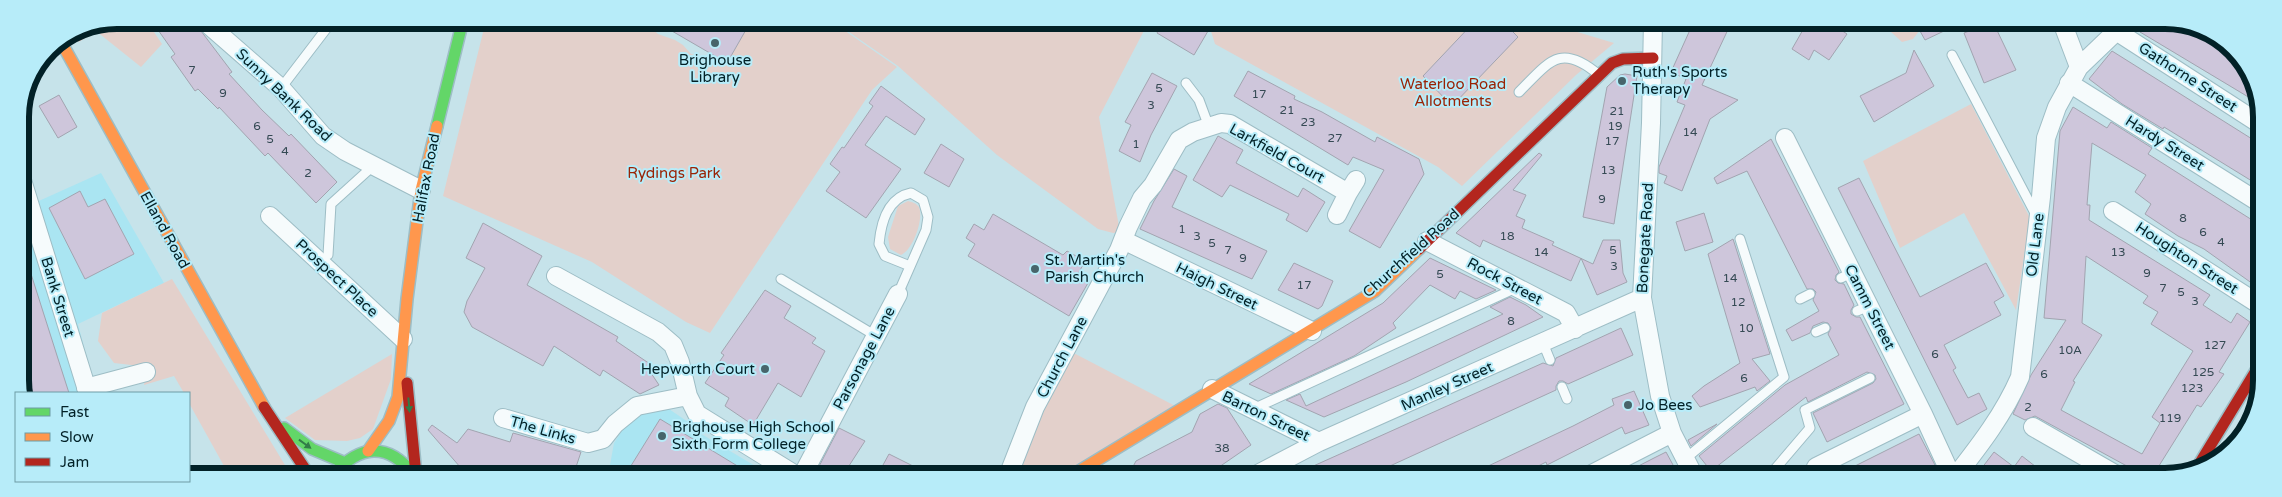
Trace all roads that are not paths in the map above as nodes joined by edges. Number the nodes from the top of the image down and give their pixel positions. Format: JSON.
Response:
{"nodes":[{"id":1,"x":213,"y":29,"type":"edge"},
{"id":2,"x":326,"y":29,"type":"edge"},
{"id":3,"x":461,"y":29,"type":"edge"},
{"id":4,"x":1653,"y":29,"type":"edge"},
{"id":5,"x":2064,"y":29,"type":"edge"},
{"id":6,"x":2118,"y":29,"type":"edge"},
{"id":7,"x":2125,"y":29,"type":"edge"},
{"id":8,"x":64,"y":47,"type":"edge"},
{"id":9,"x":1952,"y":55,"type":"dead end"},
{"id":10,"x":1653,"y":58,"type":"junction"},
{"id":11,"x":2078,"y":67,"type":"junction"},
{"id":12,"x":1599,"y":75,"type":"junction"},
{"id":13,"x":1186,"y":83,"type":"dead end"},
{"id":14,"x":2069,"y":83,"type":"junction"},
{"id":15,"x":281,"y":88,"type":"junction"},
{"id":16,"x":1519,"y":92,"type":"dead end"},
{"id":17,"x":2253,"y":119,"type":"edge"},
{"id":18,"x":1209,"y":127,"type":"junction"},
{"id":19,"x":1785,"y":138,"type":"dead end"},
{"id":20,"x":373,"y":166,"type":"junction"},
{"id":21,"x":420,"y":190,"type":"junction"},
{"id":22,"x":2253,"y":199,"type":"edge"},
{"id":23,"x":29,"y":203,"type":"edge"},
{"id":24,"x":2113,"y":211,"type":"dead end"},
{"id":25,"x":270,"y":216,"type":"dead end"},
{"id":26,"x":1336,"y":219,"type":"dead end"},
{"id":27,"x":2038,"y":220,"type":"junction"},
{"id":28,"x":1740,"y":239,"type":"dead end"},
{"id":29,"x":1123,"y":240,"type":"junction"},
{"id":30,"x":1427,"y":241,"type":"junction"},
{"id":31,"x":328,"y":255,"type":"dead end"},
{"id":32,"x":910,"y":266,"type":"junction"},
{"id":33,"x":556,"y":276,"type":"dead end"},
{"id":34,"x":781,"y":279,"type":"dead end"},
{"id":35,"x":1516,"y":287,"type":"junction"},
{"id":36,"x":898,"y":294,"type":"joint"},
{"id":37,"x":1810,"y":294,"type":"dead end"},
{"id":38,"x":1642,"y":298,"type":"junction"},
{"id":39,"x":1800,"y":299,"type":"dead end"},
{"id":40,"x":2253,"y":301,"type":"edge"},
{"id":41,"x":1825,"y":328,"type":"dead end"},
{"id":42,"x":1575,"y":329,"type":"junction"},
{"id":43,"x":1312,"y":331,"type":"junction"},
{"id":44,"x":1816,"y":332,"type":"dead end"},
{"id":45,"x":876,"y":336,"type":"junction"},
{"id":46,"x":403,"y":339,"type":"junction"},
{"id":47,"x":1543,"y":343,"type":"junction"},
{"id":48,"x":1550,"y":360,"type":"dead end"},
{"id":49,"x":146,"y":372,"type":"dead end"},
{"id":50,"x":1870,"y":378,"type":"dead end"},
{"id":51,"x":2253,"y":379,"type":"edge"},
{"id":52,"x":1562,"y":387,"type":"dead end"},
{"id":53,"x":1212,"y":389,"type":"junction"},
{"id":54,"x":87,"y":391,"type":"edge"},
{"id":55,"x":688,"y":396,"type":"junction"},
{"id":56,"x":1567,"y":399,"type":"dead end"},
{"id":57,"x":1252,"y":410,"type":"junction"},
{"id":58,"x":1923,"y":414,"type":"junction"},
{"id":59,"x":503,"y":418,"type":"dead end"},
{"id":60,"x":270,"y":419,"type":"junction"},
{"id":61,"x":2033,"y":427,"type":"dead end"},
{"id":62,"x":1672,"y":433,"type":"junction"},
{"id":63,"x":1319,"y":442,"type":"junction"},
{"id":64,"x":368,"y":451,"type":"junction"},
{"id":65,"x":2215,"y":452,"type":"edge"},
{"id":66,"x":1685,"y":459,"type":"junction"},
{"id":67,"x":343,"y":462,"type":"junction"},
{"id":68,"x":1816,"y":467,"type":"dead end"},
{"id":69,"x":304,"y":468,"type":"edge"},
{"id":70,"x":338,"y":468,"type":"edge"},
{"id":71,"x":409,"y":468,"type":"edge"},
{"id":72,"x":414,"y":468,"type":"edge"},
{"id":73,"x":784,"y":468,"type":"edge"},
{"id":74,"x":806,"y":468,"type":"edge"},
{"id":75,"x":1011,"y":468,"type":"edge"},
{"id":76,"x":1084,"y":468,"type":"edge"},
{"id":77,"x":1269,"y":468,"type":"edge"},
{"id":78,"x":1604,"y":468,"type":"edge"},
{"id":79,"x":1690,"y":468,"type":"edge"},
{"id":80,"x":1776,"y":468,"type":"edge"},
{"id":81,"x":1950,"y":468,"type":"edge"},
{"id":82,"x":1961,"y":468,"type":"edge"},
{"id":83,"x":2104,"y":468,"type":"edge"}],
"edges":[{"from":1,"to":15,"type":"street","name":"Sunny Bank Road"},
{"from":2,"to":15,"type":"lane"},
{"from":3,"to":21,"type":"main road","name":"Halifax Road"},
{"from":4,"to":10,"type":"street","name":"Bonegate Road"},
{"from":5,"to":11,"type":"street"},
{"from":6,"to":11,"type":"street","name":"Old Lane"},
{"from":7,"to":17,"type":"street","name":"Gathorne Street"},
{"from":8,"to":60,"type":"main road","name":"Elland Road"},
{"from":9,"to":27,"type":"lane"},
{"from":10,"to":12,"type":"main road","name":"Churchfield Road"},
{"from":10,"to":38,"type":"street","name":"Bonegate Road"},
{"from":11,"to":14,"type":"street","name":"Old Lane"},
{"from":12,"to":16,"type":"lane"},
{"from":12,"to":30,"type":"main road","name":"Churchfield Road"},
{"from":13,"to":18,"type":"lane"},
{"from":14,"to":22,"type":"street","name":"Hardy Street"},
{"from":14,"to":27,"type":"street","name":"Old Lane"},
{"from":15,"to":20,"type":"street","name":"Sunny Bank Road"},
{"from":18,"to":26,"type":"street","name":"Larkfield Court"},
{"from":18,"to":29,"type":"street","name":"Larkfield Court"},
{"from":19,"to":58,"type":"street","name":"Camm Street"},
{"from":20,"to":21,"type":"street","name":"Sunny Bank Road"},
{"from":20,"to":31,"type":"lane"},
{"from":21,"to":46,"type":"main road","name":"Halifax Road"},
{"from":23,"to":54,"type":"street","name":"Bank Street"},
{"from":24,"to":40,"type":"street","name":"Houghton Street"},
{"from":25,"to":46,"type":"street","name":"Prospect Place"},
{"from":27,"to":82,"type":"street","name":"Old Lane"},
{"from":28,"to":66,"type":"lane"},
{"from":29,"to":43,"type":"street","name":"Haigh Street"},
{"from":29,"to":75,"type":"street","name":"Church Lane"},
{"from":30,"to":35,"type":"street","name":"Rock Street"},
{"from":30,"to":43,"type":"main road","name":"Churchfield Road"},
{"from":32,"to":32,"type":"lane"},
{"from":32,"to":36,"type":"lane"},
{"from":33,"to":55,"type":"street"},
{"from":34,"to":45,"type":"lane"},
{"from":35,"to":42,"type":"street","name":"Rock Street"},
{"from":35,"to":57,"type":"lane"},
{"from":36,"to":45,"type":"street","name":"Parsonage Lane"},
{"from":37,"to":39,"type":"lane"},
{"from":38,"to":42,"type":"street","name":"Manley Street"},
{"from":38,"to":62,"type":"street","name":"Bonegate Road"},
{"from":41,"to":44,"type":"lane"},
{"from":42,"to":47,"type":"street","name":"Manley Street"},
{"from":43,"to":53,"type":"main road","name":"Churchfield Road"},
{"from":45,"to":74,"type":"street","name":"Parsonage Lane"},
{"from":46,"to":64,"type":"main road","name":"Halifax Road"},
{"from":46,"to":72,"type":"main road","name":"Halifax Road","one_way":true},
{"from":47,"to":48,"type":"lane"},
{"from":47,"to":63,"type":"street","name":"Manley Street"},
{"from":49,"to":54,"type":"street","name":"Bank Street"},
{"from":50,"to":80,"type":"lane"},
{"from":51,"to":65,"type":"main road"},
{"from":52,"to":56,"type":"lane"},
{"from":53,"to":57,"type":"street","name":"Barton Street"},
{"from":53,"to":76,"type":"main road","name":"Churchfield Road"},
{"from":55,"to":59,"type":"street","name":"The Links"},
{"from":55,"to":73,"type":"street"},
{"from":57,"to":63,"type":"street","name":"Barton Street"},
{"from":58,"to":68,"type":"street"},
{"from":58,"to":81,"type":"street","name":"Camm Street"},
{"from":60,"to":67,"type":"main road","one_way":true},
{"from":60,"to":69,"type":"main road","name":"Elland Road"},
{"from":61,"to":83,"type":"street"},
{"from":62,"to":66,"type":"street","name":"Bonegate Road"},
{"from":62,"to":78,"type":"street"},
{"from":63,"to":77,"type":"street","name":"Manley Street"},
{"from":64,"to":67,"type":"main road"},
{"from":64,"to":71,"type":"main road","name":"Halifax Road"},
{"from":66,"to":79,"type":"street","name":"Bonegate Road"},
{"from":67,"to":70,"type":"main road"}]}
